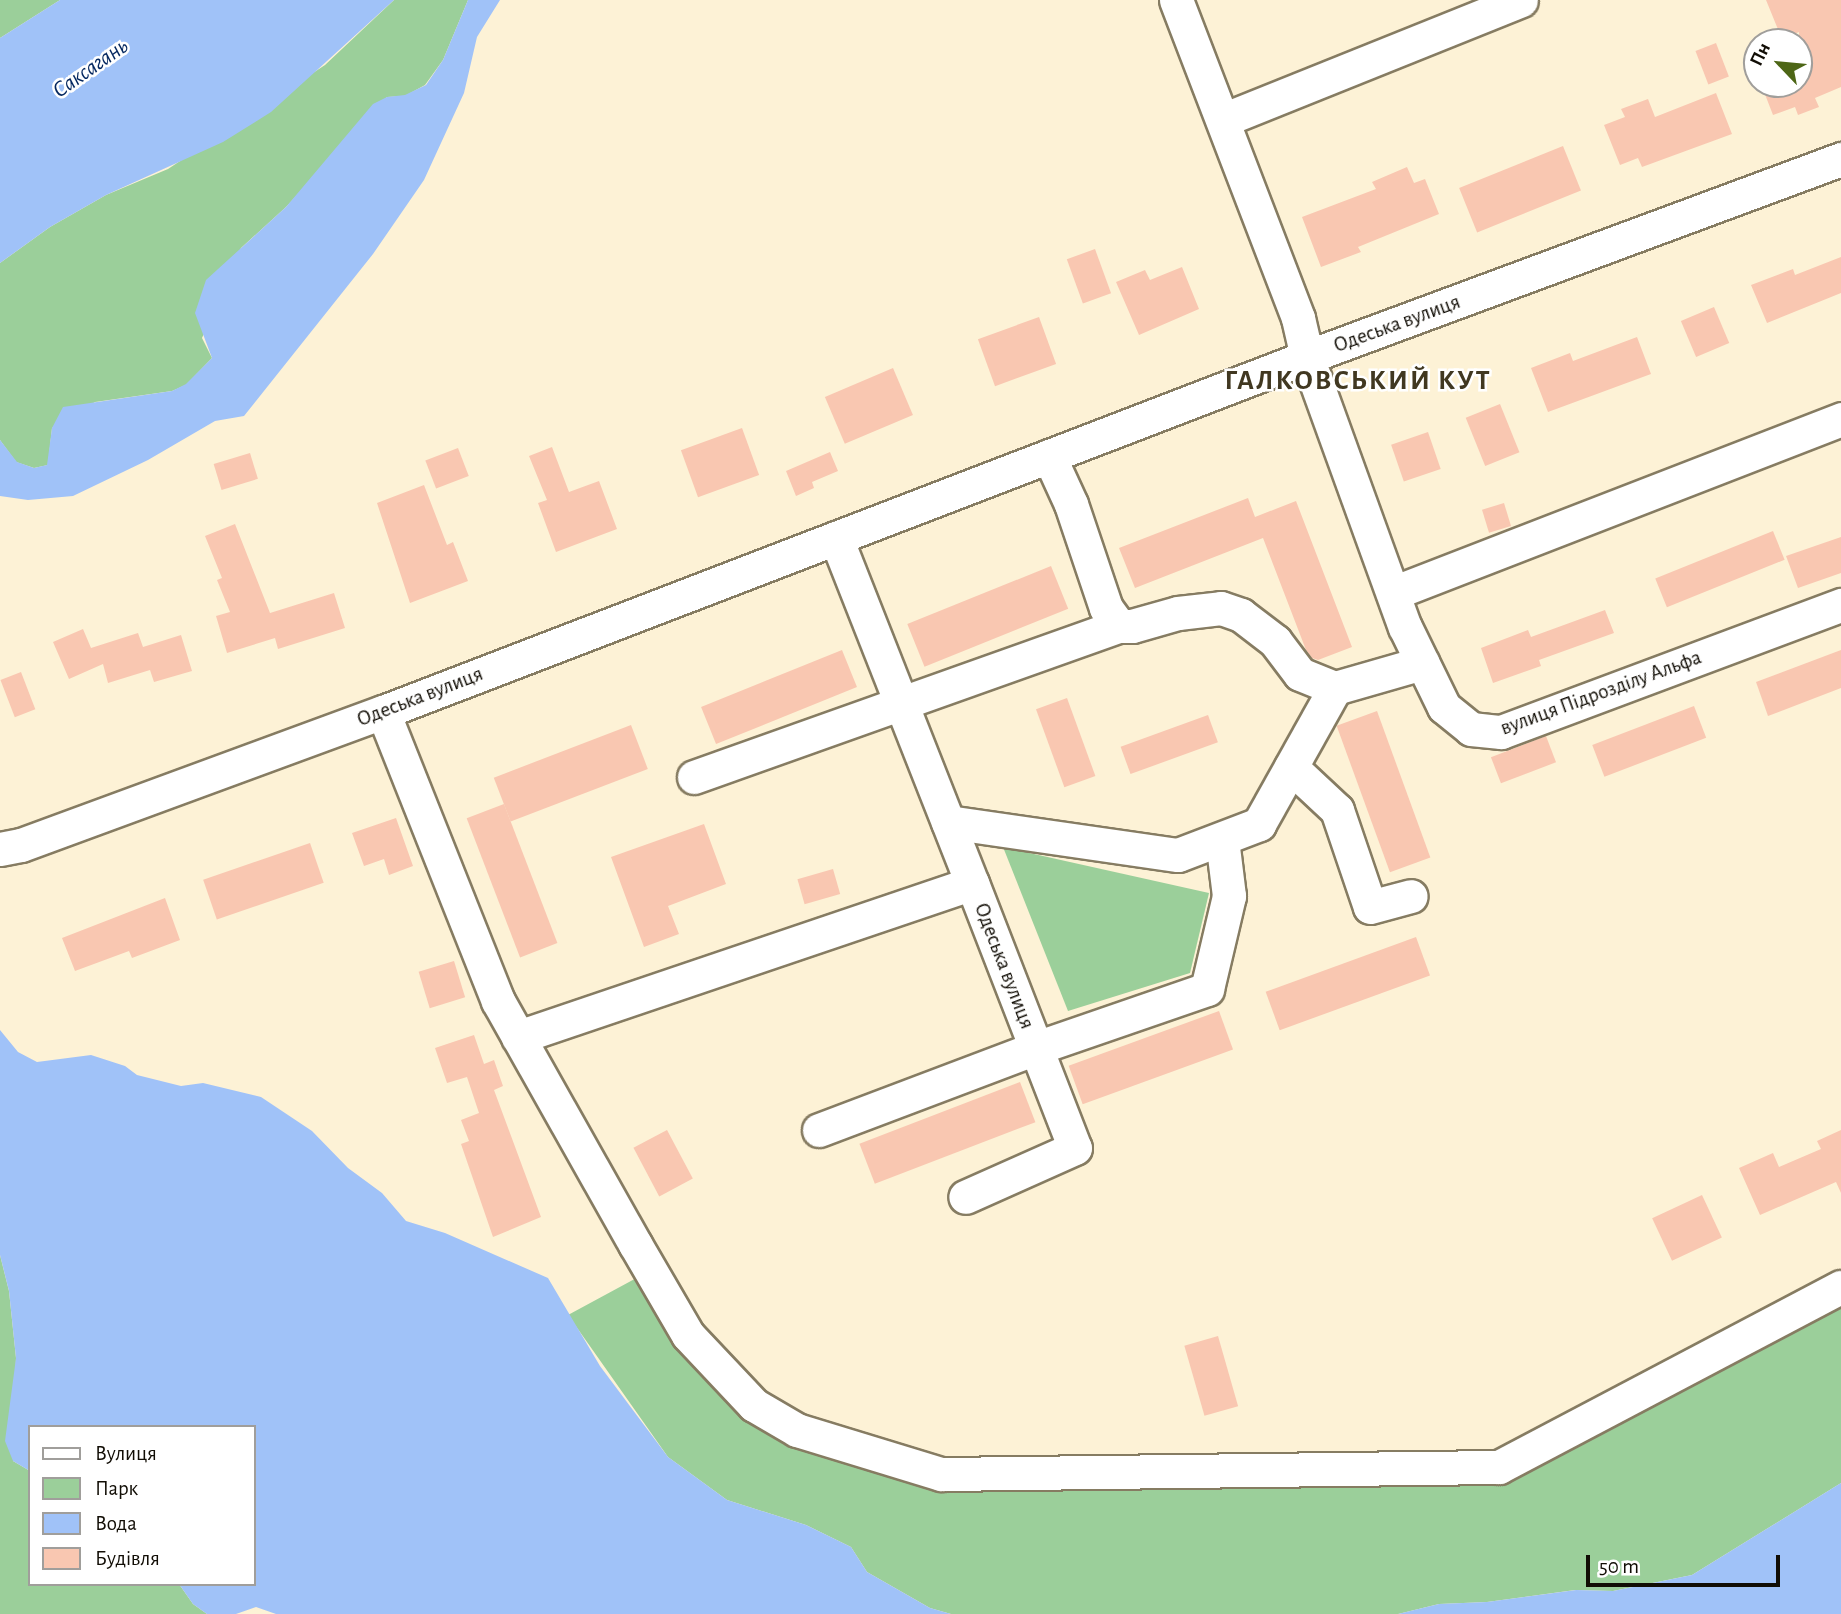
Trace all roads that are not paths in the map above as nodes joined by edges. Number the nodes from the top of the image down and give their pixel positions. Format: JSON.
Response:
{"nodes":[{"id":1,"x":1176,"y":0,"type":"edge"},
{"id":2,"x":1521,"y":0,"type":"edge"},
{"id":3,"x":1223,"y":120,"type":"junction"},
{"id":4,"x":1841,"y":159,"type":"edge"},
{"id":5,"x":1307,"y":357,"type":"junction"},
{"id":6,"x":1841,"y":419,"type":"edge"},
{"id":7,"x":1049,"y":457,"type":"junction"},
{"id":8,"x":836,"y":538,"type":"junction"},
{"id":9,"x":1393,"y":593,"type":"junction"},
{"id":10,"x":1841,"y":605,"type":"edge"},
{"id":11,"x":1119,"y":626,"type":"junction"},
{"id":12,"x":1422,"y":663,"type":"junction"},
{"id":13,"x":1335,"y":688,"type":"junction"},
{"id":14,"x":901,"y":704,"type":"junction"},
{"id":15,"x":383,"y":712,"type":"junction"},
{"id":16,"x":1291,"y":767,"type":"junction"},
{"id":17,"x":695,"y":777,"type":"dead end"},
{"id":18,"x":948,"y":822,"type":"junction"},
{"id":19,"x":1222,"y":839,"type":"junction"},
{"id":20,"x":0,"y":849,"type":"edge"},
{"id":21,"x":972,"y":883,"type":"junction"},
{"id":22,"x":1411,"y":896,"type":"dead end"},
{"id":23,"x":519,"y":1037,"type":"junction"},
{"id":24,"x":1036,"y":1048,"type":"junction"},
{"id":25,"x":819,"y":1130,"type":"dead end"},
{"id":26,"x":965,"y":1197,"type":"dead end"},
{"id":27,"x":1841,"y":1286,"type":"edge"}],
"edges":[{"from":1,"to":3,"type":"street","name":"вулиця Підрозділу Альфа"},
{"from":2,"to":3,"type":"street"},
{"from":3,"to":5,"type":"street","name":"вулиця Підрозділу Альфа"},
{"from":4,"to":5,"type":"street","name":"Одеська вулиця"},
{"from":5,"to":7,"type":"street","name":"Одеська вулиця"},
{"from":5,"to":9,"type":"street","name":"вулиця Підрозділу Альфа"},
{"from":6,"to":9,"type":"street"},
{"from":7,"to":8,"type":"street","name":"Одеська вулиця"},
{"from":7,"to":11,"type":"street"},
{"from":8,"to":14,"type":"street","name":"Одеська вулиця"},
{"from":8,"to":15,"type":"street","name":"Одеська вулиця"},
{"from":9,"to":12,"type":"street","name":"вулиця Підрозділу Альфа"},
{"from":10,"to":12,"type":"street","name":"вулиця Підрозділу Альфа"},
{"from":11,"to":13,"type":"street"},
{"from":11,"to":14,"type":"street"},
{"from":12,"to":13,"type":"street"},
{"from":13,"to":16,"type":"street"},
{"from":14,"to":17,"type":"street"},
{"from":14,"to":18,"type":"street","name":"Одеська вулиця"},
{"from":15,"to":20,"type":"street","name":"Одеська вулиця"},
{"from":15,"to":23,"type":"street"},
{"from":16,"to":19,"type":"street"},
{"from":16,"to":22,"type":"street"},
{"from":18,"to":19,"type":"street"},
{"from":18,"to":21,"type":"street","name":"Одеська вулиця"},
{"from":19,"to":24,"type":"street"},
{"from":21,"to":23,"type":"street","name":"Одеська вулиця"},
{"from":21,"to":24,"type":"street","name":"Одеська вулиця"},
{"from":23,"to":27,"type":"street"},
{"from":24,"to":25,"type":"street"},
{"from":24,"to":26,"type":"street","name":"Одеська вулиця"}]}
